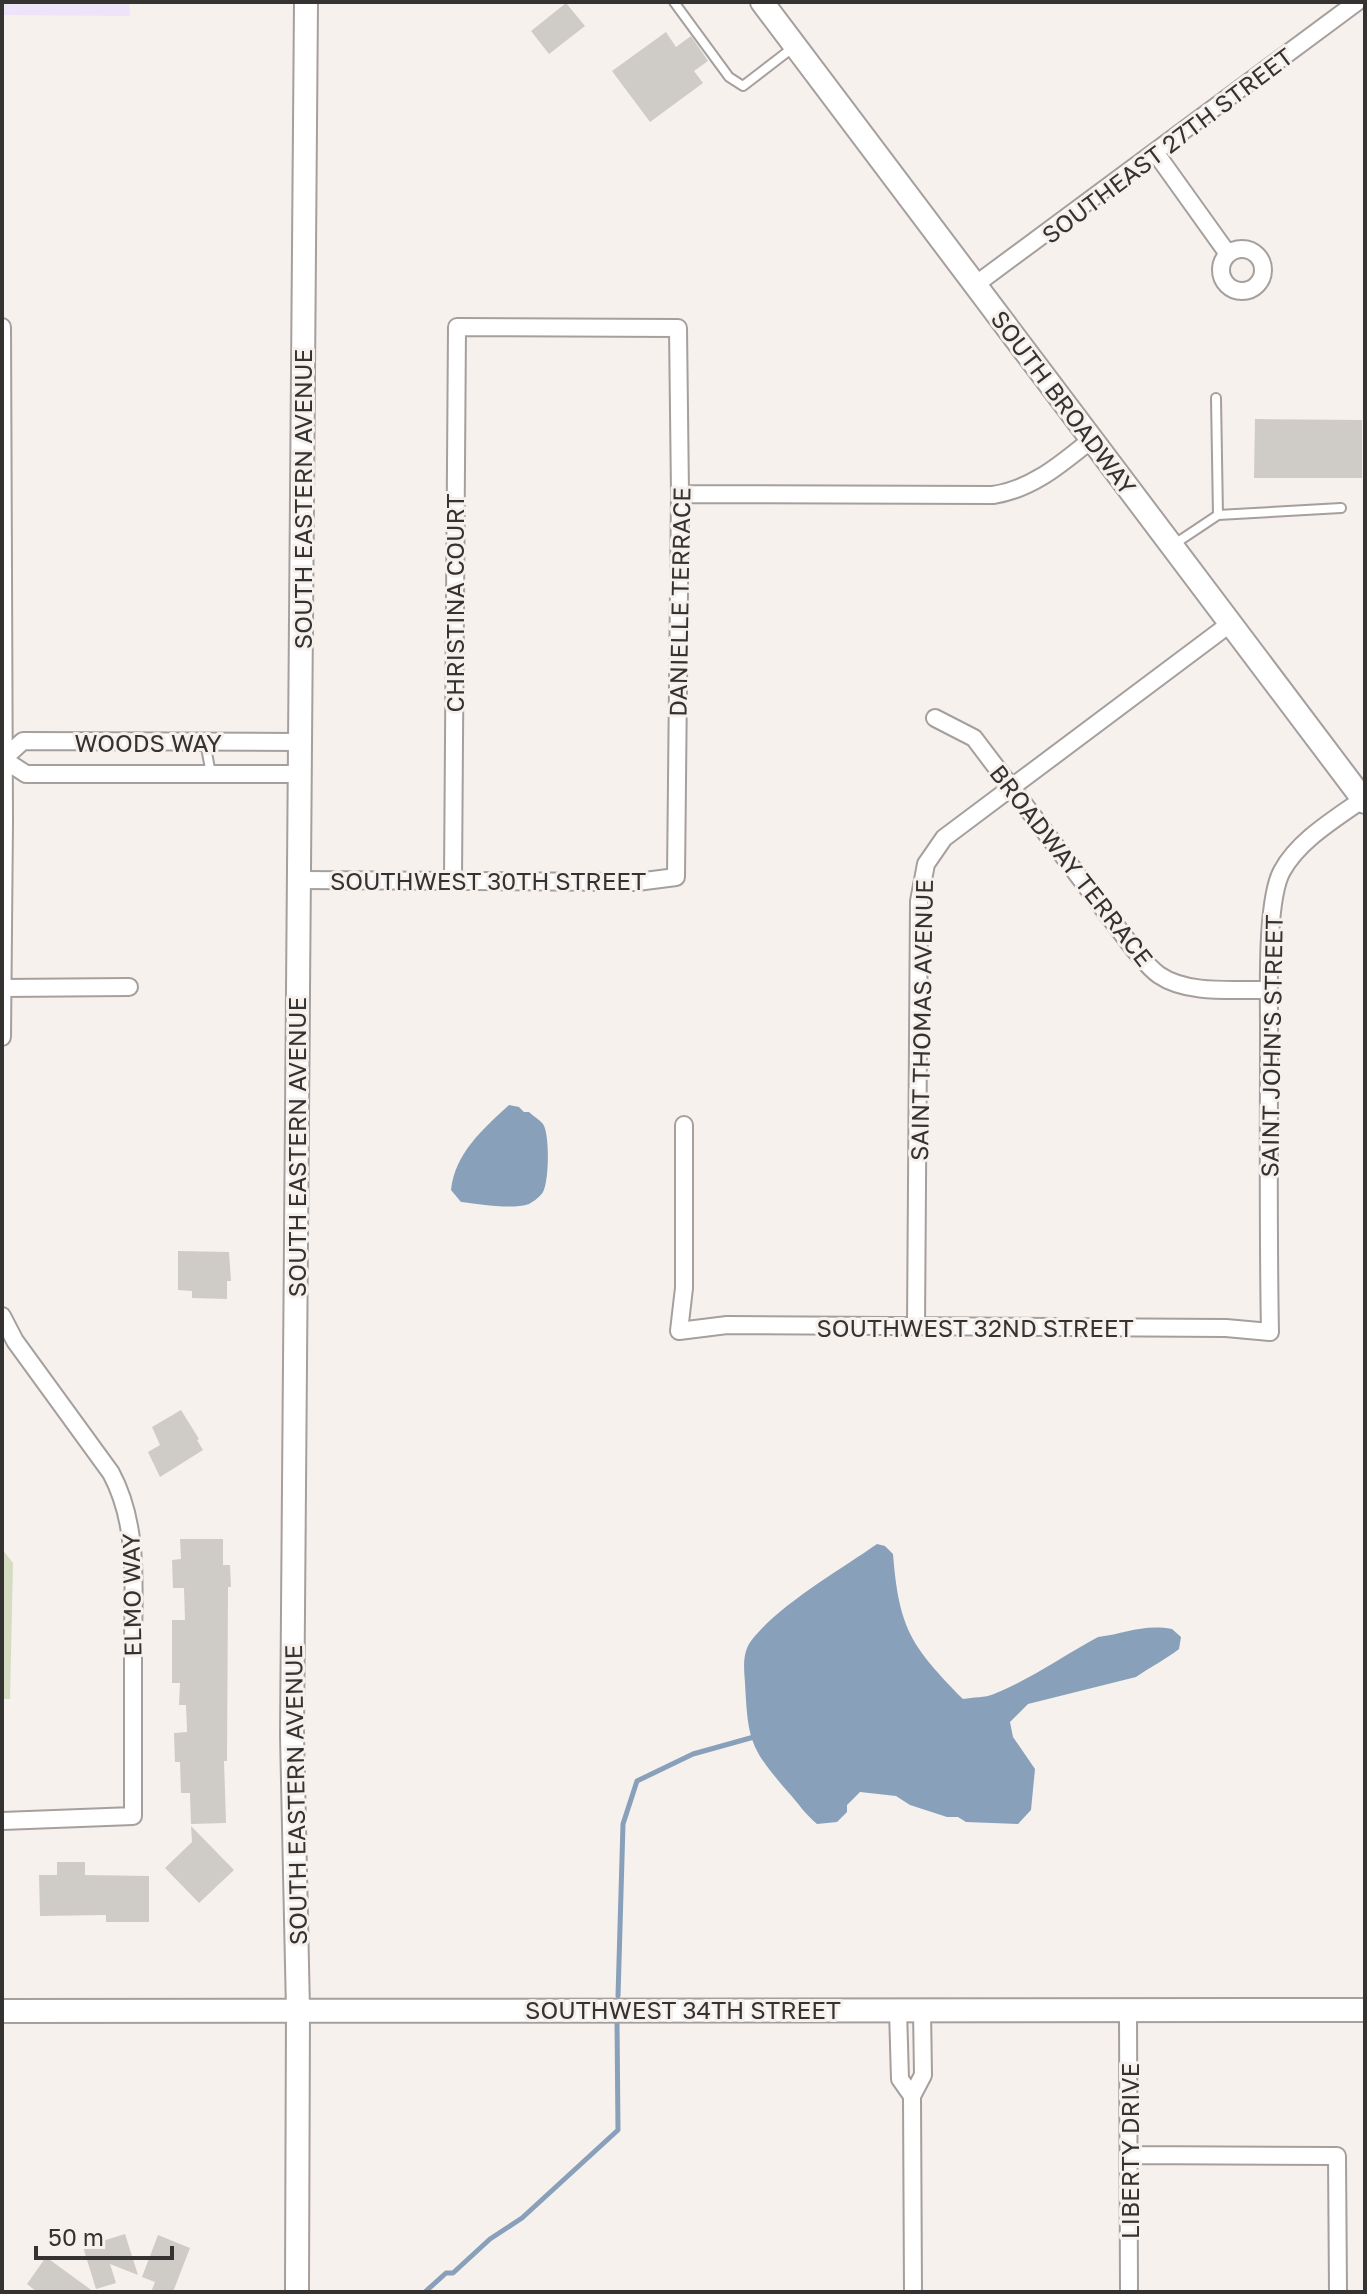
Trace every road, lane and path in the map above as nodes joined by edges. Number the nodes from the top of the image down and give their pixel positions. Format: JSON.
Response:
{"nodes":[{"id":1,"x":306,"y":2,"type":"edge"},
{"id":2,"x":674,"y":2,"type":"edge"},
{"id":3,"x":762,"y":2,"type":"edge"},
{"id":4,"x":1357,"y":2,"type":"edge"},
{"id":5,"x":795,"y":46,"type":"junction"},
{"id":6,"x":1155,"y":152,"type":"junction"},
{"id":7,"x":1228,"y":254,"type":"dead end"},
{"id":8,"x":975,"y":285,"type":"junction"},
{"id":9,"x":2,"y":327,"type":"edge"},
{"id":10,"x":678,"y":328,"type":"joint"},
{"id":11,"x":1216,"y":398,"type":"dead end"},
{"id":12,"x":1092,"y":439,"type":"junction"},
{"id":13,"x":680,"y":494,"type":"junction"},
{"id":14,"x":1341,"y":508,"type":"dead end"},
{"id":15,"x":1218,"y":515,"type":"junction"},
{"id":16,"x":1172,"y":545,"type":"junction"},
{"id":17,"x":1231,"y":623,"type":"junction"},
{"id":18,"x":935,"y":718,"type":"dead end"},
{"id":19,"x":205,"y":742,"type":"junction"},
{"id":20,"x":300,"y":742,"type":"junction"},
{"id":21,"x":2,"y":759,"type":"edge"},
{"id":22,"x":211,"y":774,"type":"junction"},
{"id":23,"x":300,"y":774,"type":"junction"},
{"id":24,"x":1012,"y":788,"type":"junction"},
{"id":25,"x":1364,"y":800,"type":"edge"},
{"id":26,"x":676,"y":877,"type":"joint"},
{"id":27,"x":299,"y":880,"type":"junction"},
{"id":28,"x":453,"y":880,"type":"junction"},
{"id":29,"x":129,"y":987,"type":"dead end"},
{"id":30,"x":2,"y":988,"type":"edge"},
{"id":31,"x":1269,"y":990,"type":"junction"},
{"id":32,"x":2,"y":1037,"type":"edge"},
{"id":33,"x":684,"y":1125,"type":"dead end"},
{"id":34,"x":2,"y":1316,"type":"edge"},
{"id":35,"x":916,"y":1327,"type":"junction"},
{"id":36,"x":1270,"y":1332,"type":"joint"},
{"id":37,"x":2,"y":1821,"type":"edge"},
{"id":38,"x":298,"y":2010,"type":"junction"},
{"id":39,"x":898,"y":2010,"type":"junction"},
{"id":40,"x":922,"y":2010,"type":"junction"},
{"id":41,"x":1128,"y":2010,"type":"junction"},
{"id":42,"x":1365,"y":2010,"type":"edge"},
{"id":43,"x":2,"y":2011,"type":"edge"},
{"id":44,"x":912,"y":2096,"type":"junction"},
{"id":45,"x":1129,"y":2155,"type":"junction"},
{"id":46,"x":297,"y":2292,"type":"edge"},
{"id":47,"x":913,"y":2292,"type":"edge"},
{"id":48,"x":1129,"y":2292,"type":"edge"},
{"id":49,"x":1338,"y":2292,"type":"edge"}],
"edges":[{"from":1,"to":20,"type":"street","name":"SOUTH EASTERN AVENUE"},
{"from":2,"to":5,"type":"lane"},
{"from":3,"to":5,"type":"street","name":"SOUTH BROADWAY"},
{"from":4,"to":6,"type":"street","name":"SOUTHEAST 27TH STREET"},
{"from":5,"to":8,"type":"street","name":"SOUTH BROADWAY"},
{"from":6,"to":7,"type":"street"},
{"from":6,"to":8,"type":"street","name":"SOUTHEAST 27TH STREET"},
{"from":8,"to":12,"type":"street","name":"SOUTH BROADWAY"},
{"from":9,"to":21,"type":"street"},
{"from":10,"to":13,"type":"street","name":"DANIELLE TERRACE"},
{"from":10,"to":28,"type":"street","name":"CHRISTINA COURT"},
{"from":11,"to":15,"type":"lane"},
{"from":12,"to":13,"type":"street"},
{"from":12,"to":16,"type":"street","name":"SOUTH BROADWAY"},
{"from":13,"to":26,"type":"street","name":"DANIELLE TERRACE"},
{"from":14,"to":15,"type":"lane"},
{"from":15,"to":16,"type":"lane"},
{"from":16,"to":17,"type":"street","name":"SOUTH BROADWAY"},
{"from":17,"to":24,"type":"street","name":"SAINT THOMAS AVENUE"},
{"from":17,"to":25,"type":"street","name":"SOUTH BROADWAY"},
{"from":18,"to":24,"type":"street","name":"BROADWAY TERRACE"},
{"from":19,"to":20,"type":"street","name":"WOODS WAY"},
{"from":19,"to":21,"type":"street","name":"WOODS WAY"},
{"from":19,"to":22,"type":"lane"},
{"from":20,"to":23,"type":"street","name":"SOUTH EASTERN AVENUE"},
{"from":21,"to":22,"type":"street","name":"WOODS WAY"},
{"from":21,"to":30,"type":"street"},
{"from":22,"to":23,"type":"street","name":"WOODS WAY"},
{"from":23,"to":27,"type":"street","name":"SOUTH EASTERN AVENUE"},
{"from":24,"to":31,"type":"street","name":"BROADWAY TERRACE"},
{"from":24,"to":35,"type":"street","name":"SAINT THOMAS AVENUE"},
{"from":25,"to":31,"type":"street","name":"SAINT JOHN'S STREET"},
{"from":26,"to":28,"type":"street","name":"SOUTHWEST 30TH STREET"},
{"from":27,"to":28,"type":"street","name":"SOUTHWEST 30TH STREET"},
{"from":27,"to":38,"type":"street","name":"SOUTH EASTERN AVENUE"},
{"from":29,"to":30,"type":"street"},
{"from":30,"to":32,"type":"street"},
{"from":31,"to":36,"type":"street","name":"SAINT JOHN'S STREET"},
{"from":33,"to":35,"type":"street","name":"SOUTHWEST 32ND STREET"},
{"from":34,"to":37,"type":"street","name":"ELMO WAY"},
{"from":35,"to":36,"type":"street","name":"SOUTHWEST 32ND STREET"},
{"from":38,"to":39,"type":"street","name":"SOUTHWEST 34TH STREET"},
{"from":38,"to":43,"type":"street","name":"SOUTHWEST 34TH STREET"},
{"from":38,"to":46,"type":"street","name":"SOUTH EASTERN AVENUE"},
{"from":39,"to":40,"type":"street","name":"SOUTHWEST 34TH STREET"},
{"from":39,"to":44,"type":"street"},
{"from":40,"to":41,"type":"street","name":"SOUTHWEST 34TH STREET"},
{"from":40,"to":44,"type":"street"},
{"from":41,"to":42,"type":"street","name":"SOUTHWEST 34TH STREET"},
{"from":41,"to":45,"type":"street","name":"LIBERTY DRIVE"},
{"from":44,"to":47,"type":"street"},
{"from":45,"to":48,"type":"street","name":"LIBERTY DRIVE"},
{"from":45,"to":49,"type":"street"}]}
